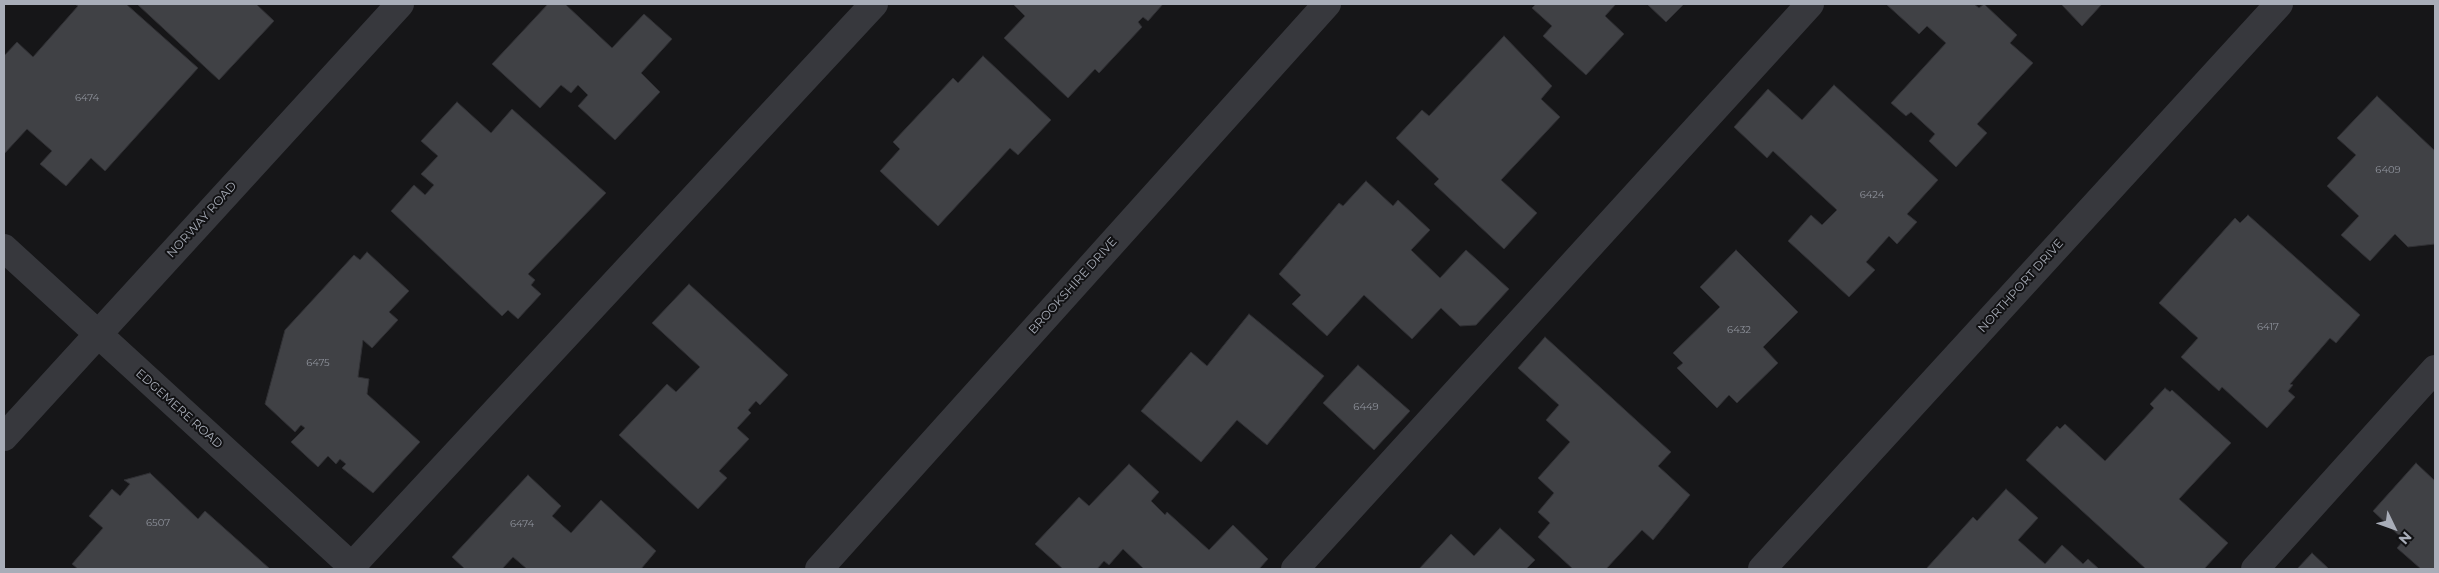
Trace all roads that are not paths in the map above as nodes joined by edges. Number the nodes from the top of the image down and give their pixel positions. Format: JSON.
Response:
{"nodes":[{"id":1,"x":400,"y":4,"type":"edge"},
{"id":2,"x":874,"y":4,"type":"edge"},
{"id":3,"x":1328,"y":4,"type":"edge"},
{"id":4,"x":1810,"y":4,"type":"edge"},
{"id":5,"x":2279,"y":4,"type":"edge"},
{"id":6,"x":4,"y":248,"type":"edge"},
{"id":7,"x":98,"y":334,"type":"junction"},
{"id":8,"x":2435,"y":369,"type":"edge"},
{"id":9,"x":4,"y":436,"type":"edge"},
{"id":10,"x":352,"y":568,"type":"edge"},
{"id":11,"x":819,"y":569,"type":"edge"},
{"id":12,"x":1295,"y":569,"type":"edge"},
{"id":13,"x":1762,"y":569,"type":"edge"},
{"id":14,"x":2255,"y":569,"type":"edge"}],
"edges":[{"from":1,"to":7,"type":"street","name":"NORWAY ROAD"},
{"from":2,"to":10,"type":"street"},
{"from":3,"to":11,"type":"street","name":"BROOKSHIRE DRIVE"},
{"from":4,"to":12,"type":"street"},
{"from":5,"to":13,"type":"street","name":"NORTHPORT DRIVE"},
{"from":6,"to":7,"type":"street","name":"EDGEMERE ROAD"},
{"from":7,"to":9,"type":"street","name":"NORWAY ROAD"},
{"from":7,"to":10,"type":"street","name":"EDGEMERE ROAD"},
{"from":8,"to":14,"type":"street"}]}
